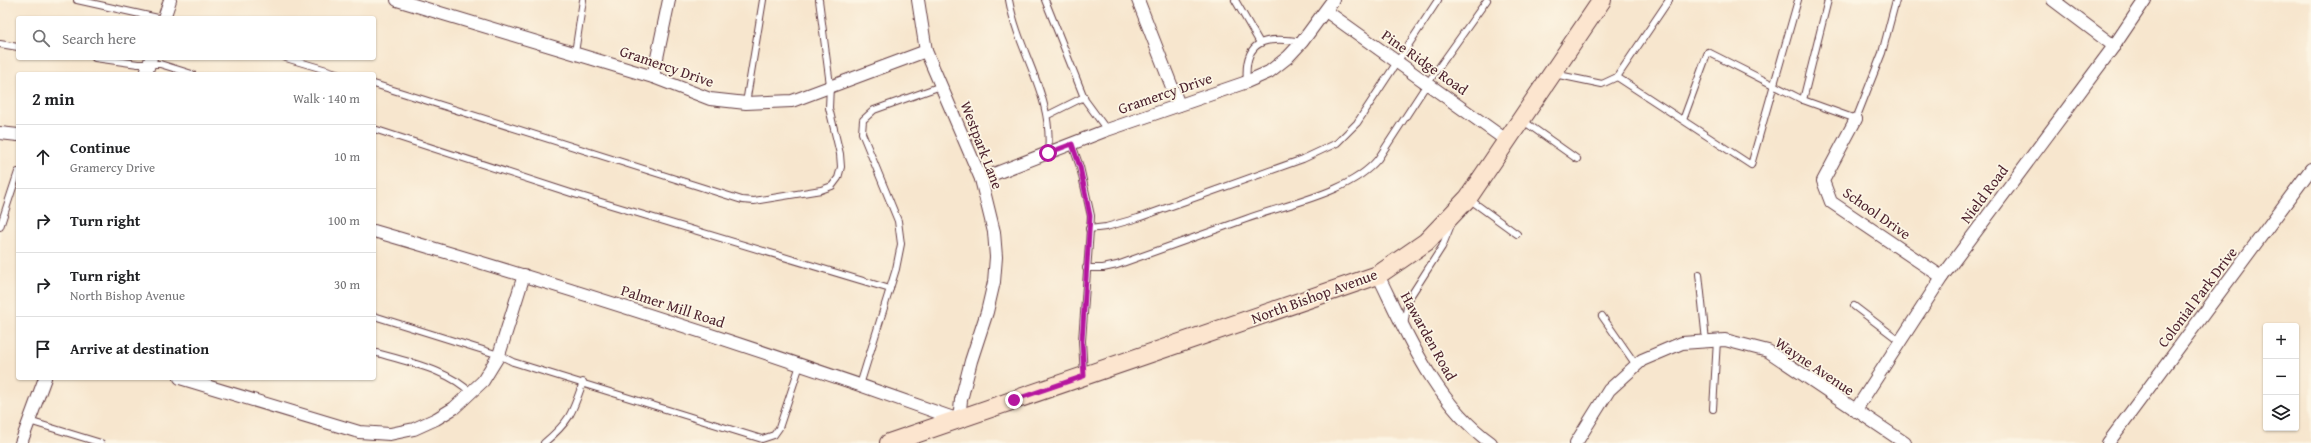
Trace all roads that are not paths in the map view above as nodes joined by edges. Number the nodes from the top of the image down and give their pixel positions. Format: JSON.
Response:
{"nodes":[{"id":1,"x":77,"y":0,"type":"edge"},
{"id":2,"x":170,"y":0,"type":"edge"},
{"id":3,"x":397,"y":0,"type":"edge"},
{"id":4,"x":583,"y":0,"type":"edge"},
{"id":5,"x":669,"y":0,"type":"edge"},
{"id":6,"x":763,"y":0,"type":"edge"},
{"id":7,"x":819,"y":0,"type":"edge"},
{"id":8,"x":918,"y":0,"type":"edge"},
{"id":9,"x":1008,"y":0,"type":"edge"},
{"id":10,"x":1045,"y":0,"type":"edge"},
{"id":11,"x":1138,"y":0,"type":"edge"},
{"id":12,"x":1235,"y":0,"type":"edge"},
{"id":13,"x":1333,"y":0,"type":"edge"},
{"id":14,"x":1438,"y":0,"type":"edge"},
{"id":15,"x":1487,"y":0,"type":"edge"},
{"id":16,"x":1602,"y":0,"type":"edge"},
{"id":17,"x":1669,"y":0,"type":"edge"},
{"id":18,"x":1798,"y":0,"type":"edge"},
{"id":19,"x":1828,"y":0,"type":"edge"},
{"id":20,"x":1896,"y":0,"type":"edge"},
{"id":21,"x":2053,"y":0,"type":"edge"},
{"id":22,"x":2145,"y":0,"type":"edge"},
{"id":23,"x":1326,"y":11,"type":"junction"},
{"id":24,"x":149,"y":16,"type":"edge"},
{"id":25,"x":165,"y":16,"type":"edge"},
{"id":26,"x":1302,"y":42,"type":"junction"},
{"id":27,"x":1260,"y":43,"type":"junction"},
{"id":28,"x":0,"y":44,"type":"edge"},
{"id":29,"x":2114,"y":46,"type":"junction"},
{"id":30,"x":16,"y":47,"type":"edge"},
{"id":31,"x":926,"y":51,"type":"junction"},
{"id":32,"x":575,"y":53,"type":"junction"},
{"id":33,"x":108,"y":60,"type":"edge"},
{"id":34,"x":293,"y":60,"type":"edge"},
{"id":35,"x":1397,"y":62,"type":"junction"},
{"id":36,"x":149,"y":66,"type":"edge"},
{"id":37,"x":186,"y":72,"type":"edge"},
{"id":38,"x":333,"y":72,"type":"edge"},
{"id":39,"x":1552,"y":74,"type":"junction"},
{"id":40,"x":653,"y":77,"type":"junction"},
{"id":41,"x":1617,"y":77,"type":"junction"},
{"id":42,"x":1247,"y":82,"type":"junction"},
{"id":43,"x":1427,"y":84,"type":"junction"},
{"id":44,"x":1772,"y":84,"type":"junction"},
{"id":45,"x":376,"y":85,"type":"edge"},
{"id":46,"x":941,"y":86,"type":"junction"},
{"id":47,"x":830,"y":88,"type":"junction"},
{"id":48,"x":1084,"y":97,"type":"junction"},
{"id":49,"x":1803,"y":100,"type":"junction"},
{"id":50,"x":746,"y":103,"type":"junction"},
{"id":51,"x":1179,"y":106,"type":"junction"},
{"id":52,"x":1048,"y":116,"type":"junction"},
{"id":53,"x":1856,"y":118,"type":"junction"},
{"id":54,"x":1520,"y":119,"type":"junction"},
{"id":55,"x":1683,"y":120,"type":"junction"},
{"id":56,"x":376,"y":130,"type":"edge"},
{"id":57,"x":1107,"y":130,"type":"junction"},
{"id":58,"x":0,"y":133,"type":"edge"},
{"id":59,"x":16,"y":136,"type":"edge"},
{"id":60,"x":1506,"y":140,"type":"junction"},
{"id":61,"x":1072,"y":144,"type":"junction"},
{"id":62,"x":1048,"y":153,"type":"junction"},
{"id":63,"x":1577,"y":159,"type":"dead end"},
{"id":64,"x":2311,"y":169,"type":"edge"},
{"id":65,"x":16,"y":178,"type":"edge"},
{"id":66,"x":981,"y":180,"type":"junction"},
{"id":67,"x":1462,"y":205,"type":"junction"},
{"id":68,"x":1,"y":222,"type":"edge"},
{"id":69,"x":1090,"y":229,"type":"junction"},
{"id":70,"x":376,"y":232,"type":"edge"},
{"id":71,"x":1517,"y":234,"type":"dead end"},
{"id":72,"x":1086,"y":268,"type":"junction"},
{"id":73,"x":1698,"y":274,"type":"dead end"},
{"id":74,"x":524,"y":275,"type":"junction"},
{"id":75,"x":1378,"y":275,"type":"junction"},
{"id":76,"x":1942,"y":277,"type":"junction"},
{"id":77,"x":890,"y":289,"type":"junction"},
{"id":78,"x":1854,"y":306,"type":"dead end"},
{"id":79,"x":1602,"y":316,"type":"dead end"},
{"id":80,"x":376,"y":317,"type":"edge"},
{"id":81,"x":1404,"y":327,"type":"junction"},
{"id":82,"x":1712,"y":340,"type":"junction"},
{"id":83,"x":1900,"y":341,"type":"junction"},
{"id":84,"x":376,"y":353,"type":"edge"},
{"id":85,"x":499,"y":355,"type":"junction"},
{"id":86,"x":800,"y":365,"type":"junction"},
{"id":87,"x":1636,"y":365,"type":"junction"},
{"id":88,"x":1084,"y":376,"type":"junction"},
{"id":89,"x":44,"y":380,"type":"edge"},
{"id":90,"x":187,"y":380,"type":"edge"},
{"id":91,"x":583,"y":382,"type":"junction"},
{"id":92,"x":860,"y":384,"type":"junction"},
{"id":93,"x":471,"y":394,"type":"junction"},
{"id":94,"x":1713,"y":409,"type":"dead end"},
{"id":95,"x":1855,"y":411,"type":"junction"},
{"id":96,"x":959,"y":420,"type":"junction"},
{"id":97,"x":29,"y":421,"type":"junction"},
{"id":98,"x":21,"y":443,"type":"edge"},
{"id":99,"x":101,"y":443,"type":"edge"},
{"id":100,"x":544,"y":443,"type":"edge"},
{"id":101,"x":889,"y":443,"type":"edge"},
{"id":102,"x":918,"y":443,"type":"edge"},
{"id":103,"x":1492,"y":443,"type":"edge"},
{"id":104,"x":1576,"y":443,"type":"edge"},
{"id":105,"x":1905,"y":443,"type":"edge"},
{"id":106,"x":2108,"y":443,"type":"edge"}],
"edges":[{"from":1,"to":24,"type":"lane"},
{"from":2,"to":25,"type":"street"},
{"from":3,"to":32,"type":"street","name":"Gramercy Drive"},
{"from":4,"to":32,"type":"lane"},
{"from":5,"to":40,"type":"street"},
{"from":6,"to":50,"type":"lane"},
{"from":7,"to":47,"type":"lane"},
{"from":8,"to":31,"type":"street","name":"Westpark Lane"},
{"from":9,"to":52,"type":"lane"},
{"from":10,"to":48,"type":"lane"},
{"from":11,"to":51,"type":"street"},
{"from":12,"to":27,"type":"lane"},
{"from":13,"to":23,"type":"street","name":"Gramercy Drive"},
{"from":14,"to":35,"type":"lane"},
{"from":15,"to":43,"type":"lane"},
{"from":16,"to":39,"type":"main road","name":"North Bishop Avenue"},
{"from":17,"to":41,"type":"lane"},
{"from":18,"to":44,"type":"lane"},
{"from":19,"to":49,"type":"lane"},
{"from":20,"to":53,"type":"lane"},
{"from":21,"to":29,"type":"street"},
{"from":22,"to":29,"type":"street","name":"Nield Road"},
{"from":23,"to":26,"type":"street","name":"Gramercy Drive"},
{"from":23,"to":35,"type":"street","name":"Pine Ridge Road"},
{"from":26,"to":27,"type":"lane"},
{"from":26,"to":42,"type":"street","name":"Gramercy Drive"},
{"from":27,"to":42,"type":"lane"},
{"from":28,"to":30,"type":"lane"},
{"from":29,"to":76,"type":"street","name":"Nield Road"},
{"from":31,"to":46,"type":"street","name":"Westpark Lane"},
{"from":31,"to":47,"type":"street","name":"Gramercy Drive"},
{"from":32,"to":40,"type":"street","name":"Gramercy Drive"},
{"from":33,"to":36,"type":"lane"},
{"from":34,"to":38,"type":"lane"},
{"from":35,"to":43,"type":"street","name":"Pine Ridge Road"},
{"from":35,"to":69,"type":"lane"},
{"from":36,"to":37,"type":"lane"},
{"from":39,"to":41,"type":"lane"},
{"from":39,"to":54,"type":"main road","name":"North Bishop Avenue"},
{"from":40,"to":50,"type":"street","name":"Gramercy Drive"},
{"from":41,"to":55,"type":"lane"},
{"from":42,"to":51,"type":"street","name":"Gramercy Drive"},
{"from":43,"to":60,"type":"street","name":"Pine Ridge Road"},
{"from":43,"to":72,"type":"lane"},
{"from":44,"to":49,"type":"lane"},
{"from":44,"to":55,"type":"lane"},
{"from":44,"to":55,"type":"lane"},
{"from":45,"to":47,"type":"lane"},
{"from":46,"to":66,"type":"street","name":"Westpark Lane"},
{"from":46,"to":77,"type":"lane"},
{"from":47,"to":50,"type":"street","name":"Gramercy Drive"},
{"from":48,"to":52,"type":"lane"},
{"from":48,"to":57,"type":"lane"},
{"from":49,"to":53,"type":"lane"},
{"from":51,"to":57,"type":"street","name":"Gramercy Drive"},
{"from":52,"to":62,"type":"lane"},
{"from":53,"to":76,"type":"street","name":"School Drive"},
{"from":54,"to":60,"type":"main road","name":"North Bishop Avenue"},
{"from":54,"to":63,"type":"lane"},
{"from":56,"to":77,"type":"lane"},
{"from":57,"to":61,"type":"street","name":"Gramercy Drive"},
{"from":58,"to":59,"type":"street"},
{"from":60,"to":67,"type":"main road","name":"North Bishop Avenue"},
{"from":61,"to":62,"type":"street","name":"Gramercy Drive"},
{"from":61,"to":69,"type":"lane"},
{"from":62,"to":66,"type":"street","name":"Gramercy Drive"},
{"from":64,"to":106,"type":"street","name":"Colonial Park Drive"},
{"from":65,"to":68,"type":"lane"},
{"from":66,"to":96,"type":"street","name":"Westpark Lane"},
{"from":67,"to":71,"type":"lane"},
{"from":67,"to":75,"type":"main road","name":"North Bishop Avenue"},
{"from":67,"to":81,"type":"lane"},
{"from":69,"to":72,"type":"lane"},
{"from":70,"to":74,"type":"street","name":"Palmer Mill Road"},
{"from":72,"to":88,"type":"lane"},
{"from":73,"to":82,"type":"lane"},
{"from":74,"to":85,"type":"street"},
{"from":74,"to":86,"type":"street","name":"Palmer Mill Road"},
{"from":75,"to":81,"type":"street","name":"Hawarden Road"},
{"from":75,"to":88,"type":"main road","name":"North Bishop Avenue"},
{"from":76,"to":83,"type":"street","name":"Nield Road"},
{"from":77,"to":92,"type":"lane"},
{"from":78,"to":83,"type":"lane"},
{"from":79,"to":87,"type":"lane"},
{"from":80,"to":85,"type":"lane"},
{"from":81,"to":103,"type":"street","name":"Hawarden Road"},
{"from":82,"to":87,"type":"street","name":"Wayne Avenue"},
{"from":82,"to":94,"type":"lane"},
{"from":82,"to":95,"type":"street","name":"Wayne Avenue"},
{"from":83,"to":95,"type":"street","name":"Nield Road"},
{"from":84,"to":93,"type":"lane"},
{"from":85,"to":91,"type":"lane"},
{"from":85,"to":93,"type":"street"},
{"from":86,"to":91,"type":"lane"},
{"from":86,"to":92,"type":"street","name":"Palmer Mill Road"},
{"from":87,"to":104,"type":"street","name":"Wayne Avenue"},
{"from":88,"to":96,"type":"main road","name":"North Bishop Avenue"},
{"from":89,"to":97,"type":"street"},
{"from":90,"to":93,"type":"street"},
{"from":91,"to":100,"type":"lane"},
{"from":92,"to":96,"type":"street","name":"Palmer Mill Road"},
{"from":95,"to":105,"type":"street","name":"Wayne Avenue"},
{"from":96,"to":101,"type":"main road"},
{"from":96,"to":102,"type":"main road"},
{"from":97,"to":98,"type":"street"},
{"from":97,"to":99,"type":"lane"}]}
